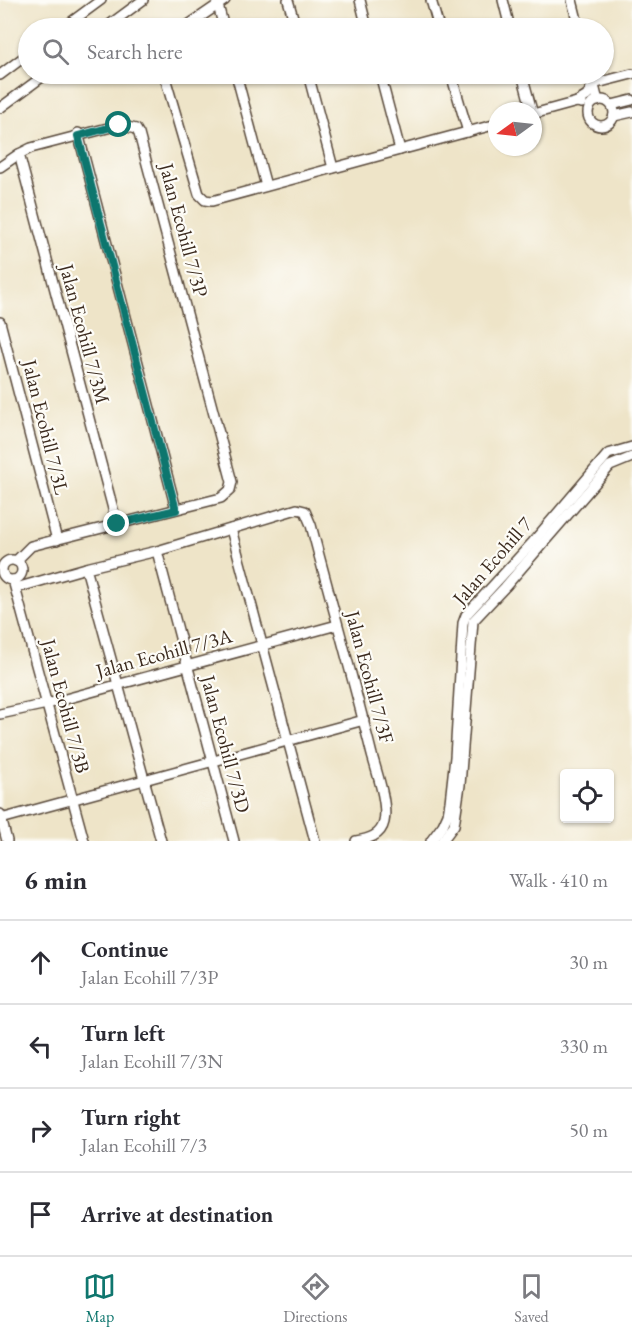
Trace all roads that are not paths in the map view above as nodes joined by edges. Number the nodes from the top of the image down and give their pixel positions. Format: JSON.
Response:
{"nodes":[{"id":1,"x":101,"y":0,"type":"edge"},
{"id":2,"x":143,"y":0,"type":"edge"},
{"id":3,"x":288,"y":0,"type":"edge"},
{"id":4,"x":360,"y":0,"type":"edge"},
{"id":5,"x":431,"y":0,"type":"edge"},
{"id":6,"x":503,"y":0,"type":"edge"},
{"id":7,"x":572,"y":0,"type":"edge"},
{"id":8,"x":222,"y":2,"type":"edge"},
{"id":9,"x":77,"y":18,"type":"edge"},
{"id":10,"x":119,"y":18,"type":"edge"},
{"id":11,"x":199,"y":18,"type":"edge"},
{"id":12,"x":223,"y":18,"type":"edge"},
{"id":13,"x":293,"y":18,"type":"edge"},
{"id":14,"x":365,"y":18,"type":"edge"},
{"id":15,"x":436,"y":18,"type":"edge"},
{"id":16,"x":508,"y":18,"type":"edge"},
{"id":17,"x":576,"y":18,"type":"edge"},
{"id":18,"x":18,"y":62,"type":"edge"},
{"id":19,"x":632,"y":74,"type":"edge"},
{"id":20,"x":0,"y":75,"type":"edge"},
{"id":21,"x":614,"y":79,"type":"edge"},
{"id":22,"x":32,"y":84,"type":"edge"},
{"id":23,"x":167,"y":84,"type":"edge"},
{"id":24,"x":239,"y":84,"type":"edge"},
{"id":25,"x":311,"y":84,"type":"edge"},
{"id":26,"x":383,"y":84,"type":"edge"},
{"id":27,"x":454,"y":84,"type":"edge"},
{"id":28,"x":525,"y":84,"type":"edge"},
{"id":29,"x":593,"y":84,"type":"joint"},
{"id":30,"x":598,"y":100,"type":"junction"},
{"id":31,"x":632,"y":100,"type":"edge"},
{"id":32,"x":529,"y":102,"type":"edge"},
{"id":33,"x":577,"y":102,"type":"junction"},
{"id":34,"x":612,"y":105,"type":"junction"},
{"id":35,"x":0,"y":108,"type":"edge"},
{"id":36,"x":590,"y":108,"type":"junction"},
{"id":37,"x":542,"y":110,"type":"edge"},
{"id":38,"x":632,"y":112,"type":"edge"},
{"id":39,"x":614,"y":116,"type":"junction"},
{"id":40,"x":488,"y":126,"type":"edge"},
{"id":41,"x":468,"y":132,"type":"junction"},
{"id":42,"x":78,"y":134,"type":"junction"},
{"id":43,"x":400,"y":150,"type":"junction"},
{"id":44,"x":18,"y":154,"type":"junction"},
{"id":45,"x":0,"y":167,"type":"edge"},
{"id":46,"x":333,"y":168,"type":"junction"},
{"id":47,"x":266,"y":186,"type":"junction"},
{"id":48,"x":0,"y":322,"type":"edge"},
{"id":49,"x":632,"y":447,"type":"edge"},
{"id":50,"x":632,"y":457,"type":"edge"},
{"id":51,"x":176,"y":510,"type":"junction"},
{"id":52,"x":117,"y":524,"type":"junction"},
{"id":53,"x":231,"y":529,"type":"junction"},
{"id":54,"x":57,"y":540,"type":"junction"},
{"id":55,"x":157,"y":551,"type":"junction"},
{"id":56,"x":6,"y":561,"type":"edge"},
{"id":57,"x":86,"y":568,"type":"junction"},
{"id":58,"x":9,"y":582,"type":"edge"},
{"id":59,"x":337,"y":625,"type":"junction"},
{"id":60,"x":262,"y":645,"type":"junction"},
{"id":61,"x":187,"y":666,"type":"junction"},
{"id":62,"x":118,"y":685,"type":"junction"},
{"id":63,"x":47,"y":704,"type":"junction"},
{"id":64,"x":0,"y":714,"type":"edge"},
{"id":65,"x":364,"y":720,"type":"junction"},
{"id":66,"x":288,"y":741,"type":"junction"},
{"id":67,"x":212,"y":762,"type":"junction"},
{"id":68,"x":144,"y":781,"type":"junction"},
{"id":69,"x":73,"y":800,"type":"junction"},
{"id":70,"x":1,"y":817,"type":"edge"},
{"id":71,"x":7,"y":841,"type":"edge"},
{"id":72,"x":84,"y":841,"type":"edge"},
{"id":73,"x":161,"y":841,"type":"edge"},
{"id":74,"x":234,"y":841,"type":"edge"},
{"id":75,"x":315,"y":841,"type":"edge"},
{"id":76,"x":356,"y":841,"type":"edge"},
{"id":77,"x":431,"y":841,"type":"edge"},
{"id":78,"x":442,"y":841,"type":"edge"}],
"edges":[{"from":1,"to":9,"type":"street"},
{"from":2,"to":10,"type":"street"},
{"from":3,"to":13,"type":"street"},
{"from":4,"to":14,"type":"street"},
{"from":5,"to":15,"type":"street"},
{"from":6,"to":16,"type":"street"},
{"from":7,"to":17,"type":"street"},
{"from":8,"to":11,"type":"street"},
{"from":8,"to":12,"type":"street"},
{"from":18,"to":20,"type":"street"},
{"from":19,"to":21,"type":"street"},
{"from":22,"to":35,"type":"street"},
{"from":23,"to":47,"type":"street"},
{"from":24,"to":47,"type":"street"},
{"from":25,"to":46,"type":"street"},
{"from":26,"to":43,"type":"street"},
{"from":27,"to":41,"type":"street"},
{"from":28,"to":32,"type":"street"},
{"from":29,"to":30,"type":"street"},
{"from":29,"to":33,"type":"street"},
{"from":30,"to":34,"type":"street"},
{"from":30,"to":36,"type":"street"},
{"from":31,"to":34,"type":"street"},
{"from":33,"to":36,"type":"street"},
{"from":33,"to":37,"type":"street"},
{"from":34,"to":39,"type":"street"},
{"from":36,"to":39,"type":"street"},
{"from":38,"to":39,"type":"street"},
{"from":40,"to":41,"type":"street"},
{"from":41,"to":43,"type":"street"},
{"from":42,"to":44,"type":"street","name":"Jalan Ecohill 7/3P"},
{"from":42,"to":51,"type":"street"},
{"from":42,"to":51,"type":"street","name":"Jalan Ecohill 7/3P"},
{"from":43,"to":46,"type":"street"},
{"from":44,"to":45,"type":"street","name":"Jalan Ecohill 7/3P"},
{"from":44,"to":52,"type":"street","name":"Jalan Ecohill 7/3M"},
{"from":46,"to":47,"type":"street"},
{"from":48,"to":54,"type":"street","name":"Jalan Ecohill 7/3L"},
{"from":49,"to":77,"type":"street","name":"Jalan Ecohill 7"},
{"from":50,"to":78,"type":"street"},
{"from":51,"to":52,"type":"street"},
{"from":52,"to":54,"type":"street"},
{"from":53,"to":55,"type":"street"},
{"from":53,"to":59,"type":"street","name":"Jalan Ecohill 7/3F"},
{"from":53,"to":60,"type":"street"},
{"from":54,"to":56,"type":"street"},
{"from":55,"to":57,"type":"street"},
{"from":55,"to":61,"type":"street","name":"Jalan Ecohill 7/3D"},
{"from":56,"to":58,"type":"street"},
{"from":56,"to":58,"type":"street"},
{"from":57,"to":58,"type":"street"},
{"from":57,"to":62,"type":"street"},
{"from":58,"to":63,"type":"street","name":"Jalan Ecohill 7/3B"},
{"from":59,"to":60,"type":"street","name":"Jalan Ecohill 7/3A"},
{"from":59,"to":65,"type":"street","name":"Jalan Ecohill 7/3F"},
{"from":60,"to":61,"type":"street","name":"Jalan Ecohill 7/3A"},
{"from":60,"to":66,"type":"street"},
{"from":61,"to":62,"type":"street","name":"Jalan Ecohill 7/3A"},
{"from":61,"to":67,"type":"street","name":"Jalan Ecohill 7/3D"},
{"from":62,"to":63,"type":"street","name":"Jalan Ecohill 7/3A"},
{"from":62,"to":68,"type":"street"},
{"from":63,"to":64,"type":"street","name":"Jalan Ecohill 7/3A"},
{"from":63,"to":69,"type":"street","name":"Jalan Ecohill 7/3B"},
{"from":65,"to":66,"type":"street"},
{"from":65,"to":76,"type":"street","name":"Jalan Ecohill 7/3F"},
{"from":66,"to":67,"type":"street"},
{"from":66,"to":75,"type":"street"},
{"from":67,"to":68,"type":"street"},
{"from":67,"to":74,"type":"street","name":"Jalan Ecohill 7/3D"},
{"from":68,"to":69,"type":"street"},
{"from":68,"to":73,"type":"street"},
{"from":69,"to":70,"type":"street"},
{"from":69,"to":72,"type":"street","name":"Jalan Ecohill 7/3B"},
{"from":70,"to":71,"type":"street"}]}
